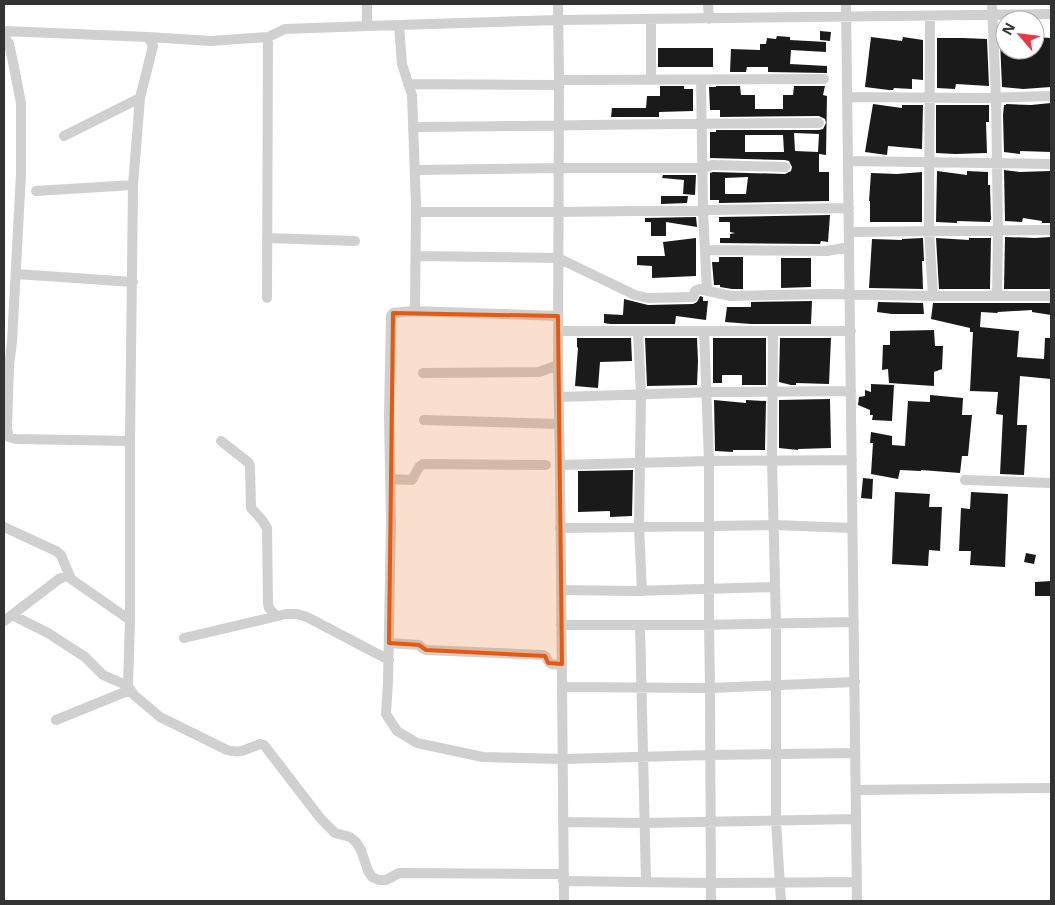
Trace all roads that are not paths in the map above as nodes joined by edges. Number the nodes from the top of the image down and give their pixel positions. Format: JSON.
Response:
{"nodes":[{"id":1,"x":366,"y":4,"type":"edge"},
{"id":2,"x":558,"y":4,"type":"edge"},
{"id":3,"x":708,"y":4,"type":"edge"},
{"id":4,"x":846,"y":4,"type":"edge"},
{"id":5,"x":992,"y":4,"type":"edge"},
{"id":6,"x":1051,"y":14,"type":"edge"},
{"id":7,"x":993,"y":15,"type":"junction"},
{"id":8,"x":930,"y":16,"type":"junction"},
{"id":9,"x":846,"y":17,"type":"junction"},
{"id":10,"x":651,"y":19,"type":"junction"},
{"id":11,"x":709,"y":19,"type":"junction"},
{"id":12,"x":558,"y":20,"type":"junction"},
{"id":13,"x":398,"y":25,"type":"junction"},
{"id":14,"x":366,"y":26,"type":"junction"},
{"id":15,"x":4,"y":31,"type":"edge"},
{"id":16,"x":4,"y":36,"type":"edge"},
{"id":17,"x":148,"y":37,"type":"junction"},
{"id":18,"x":268,"y":37,"type":"junction"},
{"id":19,"x":824,"y":79,"type":"dead end"},
{"id":20,"x":651,"y":80,"type":"junction"},
{"id":21,"x":701,"y":80,"type":"junction"},
{"id":22,"x":559,"y":82,"type":"junction"},
{"id":23,"x":408,"y":84,"type":"junction"},
{"id":24,"x":1051,"y":96,"type":"edge"},
{"id":25,"x":847,"y":97,"type":"junction"},
{"id":26,"x":930,"y":97,"type":"junction"},
{"id":27,"x":140,"y":98,"type":"junction"},
{"id":28,"x":996,"y":98,"type":"junction"},
{"id":29,"x":702,"y":123,"type":"junction"},
{"id":30,"x":819,"y":124,"type":"dead end"},
{"id":31,"x":559,"y":126,"type":"junction"},
{"id":32,"x":414,"y":127,"type":"junction"},
{"id":33,"x":64,"y":136,"type":"dead end"},
{"id":34,"x":848,"y":161,"type":"junction"},
{"id":35,"x":929,"y":162,"type":"junction"},
{"id":36,"x":996,"y":163,"type":"junction"},
{"id":37,"x":1051,"y":164,"type":"edge"},
{"id":38,"x":785,"y":167,"type":"dead end"},
{"id":39,"x":559,"y":168,"type":"junction"},
{"id":40,"x":703,"y":168,"type":"junction"},
{"id":41,"x":415,"y":170,"type":"junction"},
{"id":42,"x":133,"y":185,"type":"junction"},
{"id":43,"x":36,"y":191,"type":"dead end"},
{"id":44,"x":848,"y":208,"type":"junction"},
{"id":45,"x":703,"y":210,"type":"junction"},
{"id":46,"x":416,"y":212,"type":"junction"},
{"id":47,"x":558,"y":212,"type":"junction"},
{"id":48,"x":1051,"y":230,"type":"edge"},
{"id":49,"x":929,"y":231,"type":"junction"},
{"id":50,"x":998,"y":231,"type":"junction"},
{"id":51,"x":849,"y":232,"type":"junction"},
{"id":52,"x":268,"y":238,"type":"junction"},
{"id":53,"x":354,"y":241,"type":"dead end"},
{"id":54,"x":849,"y":247,"type":"junction"},
{"id":55,"x":705,"y":250,"type":"junction"},
{"id":56,"x":416,"y":256,"type":"junction"},
{"id":57,"x":558,"y":258,"type":"junction"},
{"id":58,"x":16,"y":274,"type":"junction"},
{"id":59,"x":133,"y":282,"type":"junction"},
{"id":60,"x":707,"y":290,"type":"junction"},
{"id":61,"x":850,"y":295,"type":"junction"},
{"id":62,"x":932,"y":296,"type":"junction"},
{"id":63,"x":997,"y":296,"type":"junction"},
{"id":64,"x":1051,"y":296,"type":"edge"},
{"id":65,"x":266,"y":298,"type":"dead end"},
{"id":66,"x":416,"y":311,"type":"junction"},
{"id":67,"x":558,"y":316,"type":"junction"},
{"id":68,"x":558,"y":331,"type":"junction"},
{"id":69,"x":638,"y":331,"type":"junction"},
{"id":70,"x":704,"y":331,"type":"junction"},
{"id":71,"x":773,"y":331,"type":"junction"},
{"id":72,"x":850,"y":331,"type":"junction"},
{"id":73,"x":558,"y":365,"type":"junction"},
{"id":74,"x":6,"y":368,"type":"edge"},
{"id":75,"x":423,"y":373,"type":"dead end"},
{"id":76,"x":6,"y":382,"type":"edge"},
{"id":77,"x":772,"y":391,"type":"junction"},
{"id":78,"x":851,"y":391,"type":"junction"},
{"id":79,"x":706,"y":393,"type":"junction"},
{"id":80,"x":641,"y":395,"type":"junction"},
{"id":81,"x":559,"y":397,"type":"junction"},
{"id":82,"x":424,"y":420,"type":"dead end"},
{"id":83,"x":559,"y":424,"type":"junction"},
{"id":84,"x":130,"y":441,"type":"junction"},
{"id":85,"x":220,"y":441,"type":"dead end"},
{"id":86,"x":772,"y":460,"type":"junction"},
{"id":87,"x":852,"y":460,"type":"junction"},
{"id":88,"x":709,"y":461,"type":"junction"},
{"id":89,"x":640,"y":462,"type":"junction"},
{"id":90,"x":560,"y":464,"type":"junction"},
{"id":91,"x":546,"y":465,"type":"dead end"},
{"id":92,"x":390,"y":480,"type":"junction"},
{"id":93,"x":965,"y":480,"type":"dead end"},
{"id":94,"x":1051,"y":483,"type":"edge"},
{"id":95,"x":774,"y":525,"type":"junction"},
{"id":96,"x":710,"y":526,"type":"junction"},
{"id":97,"x":639,"y":527,"type":"junction"},
{"id":98,"x":4,"y":528,"type":"edge"},
{"id":99,"x":560,"y":528,"type":"junction"},
{"id":100,"x":852,"y":528,"type":"junction"},
{"id":101,"x":69,"y":575,"type":"junction"},
{"id":102,"x":775,"y":587,"type":"junction"},
{"id":103,"x":709,"y":588,"type":"junction"},
{"id":104,"x":561,"y":590,"type":"junction"},
{"id":105,"x":642,"y":591,"type":"junction"},
{"id":106,"x":276,"y":616,"type":"junction"},
{"id":107,"x":8,"y":618,"type":"edge"},
{"id":108,"x":130,"y":620,"type":"junction"},
{"id":109,"x":854,"y":622,"type":"junction"},
{"id":110,"x":776,"y":624,"type":"junction"},
{"id":111,"x":561,"y":625,"type":"junction"},
{"id":112,"x":640,"y":625,"type":"junction"},
{"id":113,"x":708,"y":625,"type":"junction"},
{"id":114,"x":184,"y":638,"type":"dead end"},
{"id":115,"x":389,"y":642,"type":"junction"},
{"id":116,"x":388,"y":660,"type":"junction"},
{"id":117,"x":562,"y":664,"type":"junction"},
{"id":118,"x":855,"y":682,"type":"junction"},
{"id":119,"x":776,"y":685,"type":"junction"},
{"id":120,"x":562,"y":687,"type":"junction"},
{"id":121,"x":129,"y":688,"type":"junction"},
{"id":122,"x":641,"y":688,"type":"junction"},
{"id":123,"x":710,"y":688,"type":"junction"},
{"id":124,"x":56,"y":720,"type":"dead end"},
{"id":125,"x":856,"y":753,"type":"junction"},
{"id":126,"x":775,"y":754,"type":"junction"},
{"id":127,"x":710,"y":755,"type":"junction"},
{"id":128,"x":643,"y":757,"type":"junction"},
{"id":129,"x":563,"y":760,"type":"junction"},
{"id":130,"x":1051,"y":788,"type":"edge"},
{"id":131,"x":856,"y":790,"type":"junction"},
{"id":132,"x":856,"y":819,"type":"junction"},
{"id":133,"x":776,"y":821,"type":"junction"},
{"id":134,"x":563,"y":822,"type":"junction"},
{"id":135,"x":710,"y":822,"type":"junction"},
{"id":136,"x":644,"y":823,"type":"junction"},
{"id":137,"x":564,"y":878,"type":"junction"},
{"id":138,"x":646,"y":882,"type":"junction"},
{"id":139,"x":780,"y":882,"type":"junction"},
{"id":140,"x":857,"y":882,"type":"junction"},
{"id":141,"x":711,"y":883,"type":"junction"},
{"id":142,"x":564,"y":901,"type":"edge"},
{"id":143,"x":711,"y":901,"type":"edge"},
{"id":144,"x":781,"y":901,"type":"edge"},
{"id":145,"x":857,"y":901,"type":"edge"}],
"edges":[{"from":1,"to":14,"type":"street"},
{"from":2,"to":12,"type":"street"},
{"from":3,"to":11,"type":"street"},
{"from":4,"to":9,"type":"street"},
{"from":5,"to":7,"type":"street"},
{"from":6,"to":7,"type":"street"},
{"from":7,"to":8,"type":"street"},
{"from":7,"to":28,"type":"street"},
{"from":8,"to":9,"type":"street"},
{"from":8,"to":26,"type":"street"},
{"from":9,"to":11,"type":"street"},
{"from":9,"to":25,"type":"street"},
{"from":10,"to":11,"type":"street"},
{"from":10,"to":12,"type":"street"},
{"from":10,"to":20,"type":"street"},
{"from":12,"to":13,"type":"street"},
{"from":12,"to":22,"type":"street"},
{"from":13,"to":14,"type":"street"},
{"from":13,"to":23,"type":"street"},
{"from":14,"to":18,"type":"street"},
{"from":15,"to":17,"type":"street"},
{"from":16,"to":58,"type":"street"},
{"from":17,"to":18,"type":"street"},
{"from":17,"to":27,"type":"street"},
{"from":18,"to":52,"type":"street"},
{"from":19,"to":21,"type":"street"},
{"from":20,"to":21,"type":"street"},
{"from":20,"to":22,"type":"street"},
{"from":21,"to":29,"type":"street"},
{"from":22,"to":23,"type":"street"},
{"from":22,"to":31,"type":"street"},
{"from":23,"to":32,"type":"street"},
{"from":24,"to":28,"type":"street"},
{"from":25,"to":26,"type":"street"},
{"from":25,"to":34,"type":"street"},
{"from":26,"to":28,"type":"street"},
{"from":26,"to":35,"type":"street"},
{"from":27,"to":33,"type":"street"},
{"from":27,"to":42,"type":"street"},
{"from":28,"to":36,"type":"street"},
{"from":29,"to":30,"type":"street"},
{"from":29,"to":31,"type":"street"},
{"from":29,"to":40,"type":"street"},
{"from":31,"to":32,"type":"street"},
{"from":31,"to":39,"type":"street"},
{"from":32,"to":41,"type":"street"},
{"from":34,"to":35,"type":"street"},
{"from":34,"to":44,"type":"street"},
{"from":35,"to":36,"type":"street"},
{"from":35,"to":49,"type":"street"},
{"from":36,"to":37,"type":"street"},
{"from":36,"to":50,"type":"street"},
{"from":38,"to":40,"type":"street"},
{"from":39,"to":40,"type":"street"},
{"from":39,"to":41,"type":"street"},
{"from":39,"to":47,"type":"street"},
{"from":40,"to":45,"type":"street"},
{"from":41,"to":46,"type":"street"},
{"from":42,"to":43,"type":"street"},
{"from":42,"to":59,"type":"street"},
{"from":44,"to":45,"type":"street"},
{"from":44,"to":51,"type":"street"},
{"from":45,"to":47,"type":"street"},
{"from":45,"to":55,"type":"street"},
{"from":46,"to":47,"type":"street"},
{"from":46,"to":56,"type":"street"},
{"from":47,"to":57,"type":"street"},
{"from":48,"to":50,"type":"street"},
{"from":49,"to":50,"type":"street"},
{"from":49,"to":51,"type":"street"},
{"from":49,"to":62,"type":"street"},
{"from":50,"to":63,"type":"street"},
{"from":51,"to":54,"type":"street"},
{"from":52,"to":53,"type":"street"},
{"from":52,"to":65,"type":"street"},
{"from":54,"to":55,"type":"street"},
{"from":54,"to":61,"type":"street"},
{"from":55,"to":60,"type":"street"},
{"from":56,"to":57,"type":"street"},
{"from":56,"to":66,"type":"street"},
{"from":57,"to":60,"type":"street"},
{"from":57,"to":67,"type":"street"},
{"from":58,"to":59,"type":"street"},
{"from":58,"to":74,"type":"street"},
{"from":59,"to":84,"type":"street"},
{"from":60,"to":61,"type":"street"},
{"from":61,"to":62,"type":"street"},
{"from":61,"to":72,"type":"street"},
{"from":62,"to":63,"type":"street"},
{"from":63,"to":64,"type":"street"},
{"from":66,"to":67,"type":"street"},
{"from":66,"to":92,"type":"street"},
{"from":67,"to":68,"type":"street"},
{"from":68,"to":69,"type":"street"},
{"from":68,"to":73,"type":"street"},
{"from":69,"to":70,"type":"street"},
{"from":69,"to":80,"type":"street"},
{"from":70,"to":71,"type":"street"},
{"from":70,"to":79,"type":"street"},
{"from":71,"to":72,"type":"street"},
{"from":71,"to":77,"type":"street"},
{"from":72,"to":78,"type":"street"},
{"from":73,"to":75,"type":"street"},
{"from":73,"to":81,"type":"street"},
{"from":74,"to":76,"type":"street"},
{"from":76,"to":84,"type":"street"},
{"from":77,"to":78,"type":"street"},
{"from":77,"to":79,"type":"street"},
{"from":77,"to":86,"type":"street"},
{"from":78,"to":87,"type":"street"},
{"from":79,"to":80,"type":"street"},
{"from":79,"to":88,"type":"street"},
{"from":80,"to":81,"type":"street"},
{"from":80,"to":89,"type":"street"},
{"from":81,"to":83,"type":"street"},
{"from":82,"to":83,"type":"street"},
{"from":83,"to":90,"type":"street"},
{"from":84,"to":108,"type":"street"},
{"from":85,"to":106,"type":"street"},
{"from":86,"to":87,"type":"street"},
{"from":86,"to":88,"type":"street"},
{"from":86,"to":95,"type":"street"},
{"from":87,"to":100,"type":"street"},
{"from":88,"to":89,"type":"street"},
{"from":88,"to":96,"type":"street"},
{"from":89,"to":90,"type":"street"},
{"from":89,"to":97,"type":"street"},
{"from":90,"to":99,"type":"street"},
{"from":91,"to":92,"type":"street"},
{"from":92,"to":115,"type":"street"},
{"from":93,"to":94,"type":"street"},
{"from":95,"to":96,"type":"street"},
{"from":95,"to":100,"type":"street"},
{"from":95,"to":102,"type":"street"},
{"from":96,"to":97,"type":"street"},
{"from":96,"to":103,"type":"street"},
{"from":97,"to":99,"type":"street"},
{"from":97,"to":105,"type":"street"},
{"from":98,"to":101,"type":"street"},
{"from":99,"to":104,"type":"street"},
{"from":100,"to":109,"type":"street"},
{"from":101,"to":107,"type":"street"},
{"from":101,"to":108,"type":"street"},
{"from":102,"to":103,"type":"street"},
{"from":102,"to":110,"type":"street"},
{"from":103,"to":105,"type":"street"},
{"from":103,"to":113,"type":"street"},
{"from":104,"to":105,"type":"street"},
{"from":104,"to":111,"type":"street"},
{"from":106,"to":114,"type":"street"},
{"from":106,"to":116,"type":"street"},
{"from":107,"to":121,"type":"street"},
{"from":108,"to":121,"type":"street"},
{"from":109,"to":110,"type":"street"},
{"from":109,"to":118,"type":"street"},
{"from":110,"to":113,"type":"street"},
{"from":110,"to":119,"type":"street"},
{"from":111,"to":112,"type":"street"},
{"from":111,"to":117,"type":"street"},
{"from":112,"to":113,"type":"street"},
{"from":112,"to":122,"type":"street"},
{"from":113,"to":123,"type":"street"},
{"from":115,"to":116,"type":"street"},
{"from":115,"to":117,"type":"street"},
{"from":116,"to":129,"type":"street"},
{"from":117,"to":120,"type":"street"},
{"from":118,"to":119,"type":"street"},
{"from":118,"to":125,"type":"street"},
{"from":119,"to":123,"type":"street"},
{"from":119,"to":126,"type":"street"},
{"from":120,"to":122,"type":"street"},
{"from":120,"to":129,"type":"street"},
{"from":121,"to":124,"type":"street"},
{"from":121,"to":137,"type":"street"},
{"from":122,"to":123,"type":"street"},
{"from":122,"to":128,"type":"street"},
{"from":123,"to":127,"type":"street"},
{"from":125,"to":126,"type":"street"},
{"from":125,"to":131,"type":"street"},
{"from":126,"to":127,"type":"street"},
{"from":126,"to":133,"type":"street"},
{"from":127,"to":128,"type":"street"},
{"from":127,"to":135,"type":"street"},
{"from":128,"to":129,"type":"street"},
{"from":128,"to":136,"type":"street"},
{"from":129,"to":134,"type":"street"},
{"from":130,"to":131,"type":"street"},
{"from":131,"to":132,"type":"street"},
{"from":132,"to":133,"type":"street"},
{"from":132,"to":140,"type":"street"},
{"from":133,"to":135,"type":"street"},
{"from":133,"to":139,"type":"street"},
{"from":134,"to":136,"type":"street"},
{"from":134,"to":137,"type":"street"},
{"from":135,"to":136,"type":"street"},
{"from":135,"to":141,"type":"street"},
{"from":136,"to":138,"type":"street"},
{"from":137,"to":138,"type":"street"},
{"from":137,"to":142,"type":"street"},
{"from":138,"to":141,"type":"street"},
{"from":139,"to":140,"type":"street"},
{"from":139,"to":141,"type":"street"},
{"from":139,"to":144,"type":"street"},
{"from":140,"to":145,"type":"street"},
{"from":141,"to":143,"type":"street"}]}
